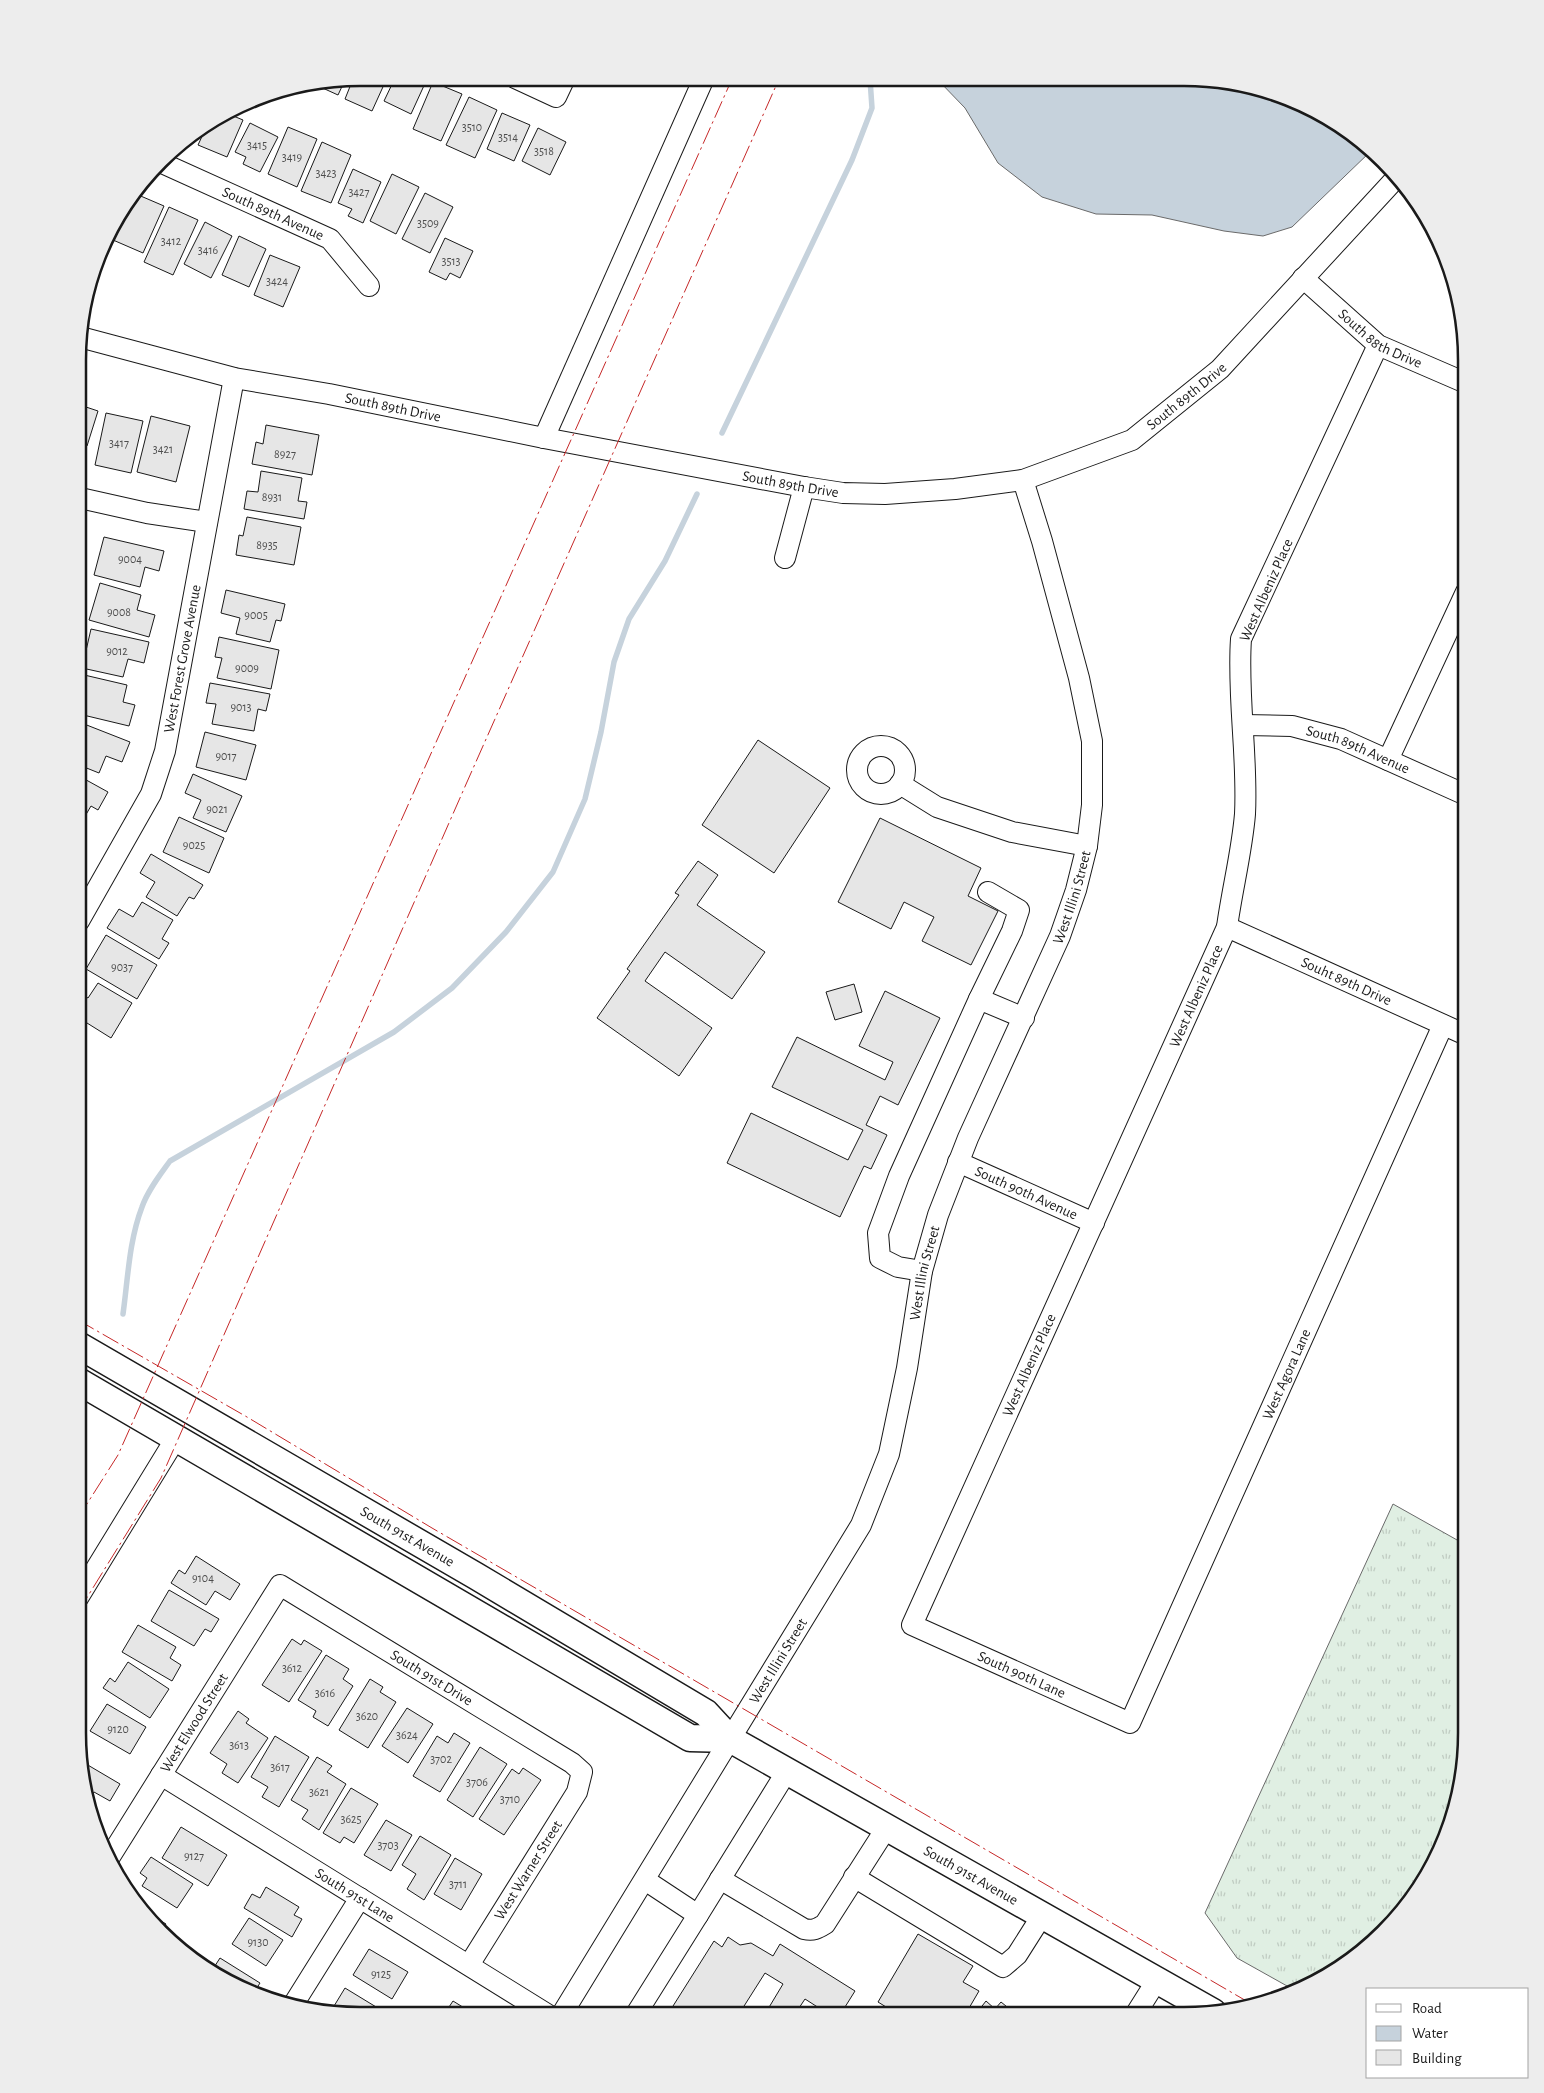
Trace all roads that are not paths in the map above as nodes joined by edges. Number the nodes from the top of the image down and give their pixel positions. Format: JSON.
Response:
{"nodes":[{"id":1,"x":532,"y":86,"type":"edge"},
{"id":2,"x":561,"y":86,"type":"edge"},
{"id":3,"x":700,"y":86,"type":"edge"},
{"id":4,"x":168,"y":166,"type":"edge"},
{"id":5,"x":1392,"y":182,"type":"edge"},
{"id":6,"x":1303,"y":278,"type":"junction"},
{"id":7,"x":369,"y":286,"type":"dead end"},
{"id":8,"x":87,"y":339,"type":"edge"},
{"id":9,"x":1378,"y":345,"type":"junction"},
{"id":10,"x":234,"y":378,"type":"junction"},
{"id":11,"x":1458,"y":380,"type":"edge"},
{"id":12,"x":544,"y":438,"type":"junction"},
{"id":13,"x":1023,"y":480,"type":"junction"},
{"id":14,"x":804,"y":487,"type":"junction"},
{"id":15,"x":86,"y":499,"type":"edge"},
{"id":16,"x":207,"y":522,"type":"junction"},
{"id":17,"x":785,"y":558,"type":"dead end"},
{"id":18,"x":1458,"y":609,"type":"edge"},
{"id":19,"x":1243,"y":725,"type":"junction"},
{"id":20,"x":1388,"y":760,"type":"junction"},
{"id":21,"x":900,"y":784,"type":"dead end"},
{"id":22,"x":1458,"y":792,"type":"edge"},
{"id":23,"x":1087,"y":846,"type":"junction"},
{"id":24,"x":988,"y":892,"type":"dead end"},
{"id":25,"x":86,"y":909,"type":"edge"},
{"id":26,"x":1227,"y":927,"type":"junction"},
{"id":27,"x":979,"y":999,"type":"junction"},
{"id":28,"x":1024,"y":1018,"type":"junction"},
{"id":29,"x":1443,"y":1024,"type":"junction"},
{"id":30,"x":1458,"y":1031,"type":"edge"},
{"id":31,"x":958,"y":1162,"type":"junction"},
{"id":32,"x":1094,"y":1223,"type":"junction"},
{"id":33,"x":922,"y":1271,"type":"junction"},
{"id":34,"x":86,"y":1350,"type":"edge"},
{"id":35,"x":86,"y":1386,"type":"edge"},
{"id":36,"x":176,"y":1438,"type":"junction"},
{"id":37,"x":86,"y":1585,"type":"edge"},
{"id":38,"x":280,"y":1585,"type":"joint"},
{"id":39,"x":912,"y":1625,"type":"joint"},
{"id":40,"x":1130,"y":1723,"type":"joint"},
{"id":41,"x":730,"y":1739,"type":"junction"},
{"id":42,"x":787,"y":1771,"type":"junction"},
{"id":43,"x":582,"y":1772,"type":"joint"},
{"id":44,"x":161,"y":1776,"type":"junction"},
{"id":45,"x":886,"y":1827,"type":"junction"},
{"id":46,"x":114,"y":1851,"type":"edge"},
{"id":47,"x":854,"y":1877,"type":"junction"},
{"id":48,"x":720,"y":1878,"type":"junction"},
{"id":49,"x":645,"y":1880,"type":"junction"},
{"id":50,"x":360,"y":1898,"type":"junction"},
{"id":51,"x":698,"y":1914,"type":"junction"},
{"id":52,"x":1043,"y":1914,"type":"junction"},
{"id":53,"x":469,"y":1964,"type":"junction"},
{"id":54,"x":1158,"y":1980,"type":"junction"},
{"id":55,"x":297,"y":1999,"type":"edge"},
{"id":56,"x":1193,"y":2006,"type":"edge"},
{"id":57,"x":536,"y":2007,"type":"edge"},
{"id":58,"x":566,"y":2007,"type":"edge"},
{"id":59,"x":640,"y":2007,"type":"edge"},
{"id":60,"x":1140,"y":2007,"type":"edge"}],
"edges":[{"from":1,"to":2,"type":"street"},
{"from":3,"to":12,"type":"street"},
{"from":4,"to":7,"type":"street","name":"South 89th Avenue"},
{"from":5,"to":6,"type":"street","name":"South 89th Drive"},
{"from":6,"to":9,"type":"street","name":"South 88th Drive"},
{"from":6,"to":13,"type":"street","name":"South 89th Drive"},
{"from":8,"to":10,"type":"street","name":"South 89th Drive"},
{"from":9,"to":11,"type":"street","name":"South 88th Drive"},
{"from":9,"to":19,"type":"street","name":"West Albeniz Place"},
{"from":10,"to":12,"type":"street","name":"South 89th Drive"},
{"from":10,"to":16,"type":"street","name":"West Forest Grove Avenue"},
{"from":12,"to":14,"type":"street","name":"South 89th Drive"},
{"from":13,"to":14,"type":"street","name":"South 89th Drive"},
{"from":13,"to":23,"type":"street","name":"West Illini Street"},
{"from":14,"to":17,"type":"street"},
{"from":15,"to":16,"type":"street"},
{"from":16,"to":25,"type":"street","name":"West Forest Grove Avenue"},
{"from":18,"to":20,"type":"street"},
{"from":19,"to":20,"type":"street","name":"South 89th Avenue"},
{"from":19,"to":26,"type":"street","name":"West Albeniz Place"},
{"from":20,"to":22,"type":"street","name":"South 89th Avenue"},
{"from":21,"to":23,"type":"street"},
{"from":23,"to":28,"type":"street","name":"West Illini Street"},
{"from":24,"to":27,"type":"street"},
{"from":26,"to":29,"type":"street","name":"Souht 89th Drive"},
{"from":26,"to":32,"type":"street","name":"West Albeniz Place"},
{"from":27,"to":28,"type":"street"},
{"from":27,"to":33,"type":"street"},
{"from":28,"to":31,"type":"street","name":"West Illini Street"},
{"from":29,"to":30,"type":"street","name":"Souht 89th Drive"},
{"from":29,"to":40,"type":"street","name":"West Agora Lane"},
{"from":31,"to":32,"type":"street","name":"South 90th Avenue"},
{"from":31,"to":33,"type":"street","name":"West Illini Street"},
{"from":32,"to":39,"type":"street","name":"West Albeniz Place"},
{"from":33,"to":41,"type":"street","name":"West Illini Street"},
{"from":34,"to":41,"type":"main road","name":"South 91st Avenue"},
{"from":35,"to":36,"type":"main road","name":"South 91st Avenue"},
{"from":36,"to":37,"type":"street"},
{"from":36,"to":41,"type":"main road","name":"South 91st Avenue"},
{"from":38,"to":43,"type":"street","name":"South 91st Drive"},
{"from":38,"to":44,"type":"street","name":"West Elwood Street"},
{"from":39,"to":40,"type":"street","name":"South 90th Lane"},
{"from":41,"to":42,"type":"main road","name":"South 91st Avenue"},
{"from":41,"to":49,"type":"street","name":"West Illini Street"},
{"from":42,"to":45,"type":"main road","name":"South 91st Avenue"},
{"from":42,"to":48,"type":"street"},
{"from":43,"to":53,"type":"street","name":"West Warner Street"},
{"from":44,"to":46,"type":"street","name":"West Elwood Street"},
{"from":44,"to":50,"type":"street","name":"South 91st Lane"},
{"from":45,"to":47,"type":"street"},
{"from":45,"to":52,"type":"main road","name":"South 91st Avenue"},
{"from":47,"to":48,"type":"street"},
{"from":47,"to":52,"type":"street"},
{"from":48,"to":51,"type":"street"},
{"from":49,"to":51,"type":"street"},
{"from":49,"to":58,"type":"street","name":"West Illini Street"},
{"from":50,"to":53,"type":"street","name":"South 91st Lane"},
{"from":50,"to":55,"type":"street"},
{"from":51,"to":59,"type":"street"},
{"from":52,"to":54,"type":"main road","name":"South 91st Avenue"},
{"from":53,"to":57,"type":"street","name":"South 91st Lane"},
{"from":54,"to":56,"type":"main road","name":"South 91st Avenue"},
{"from":54,"to":60,"type":"street"}]}
